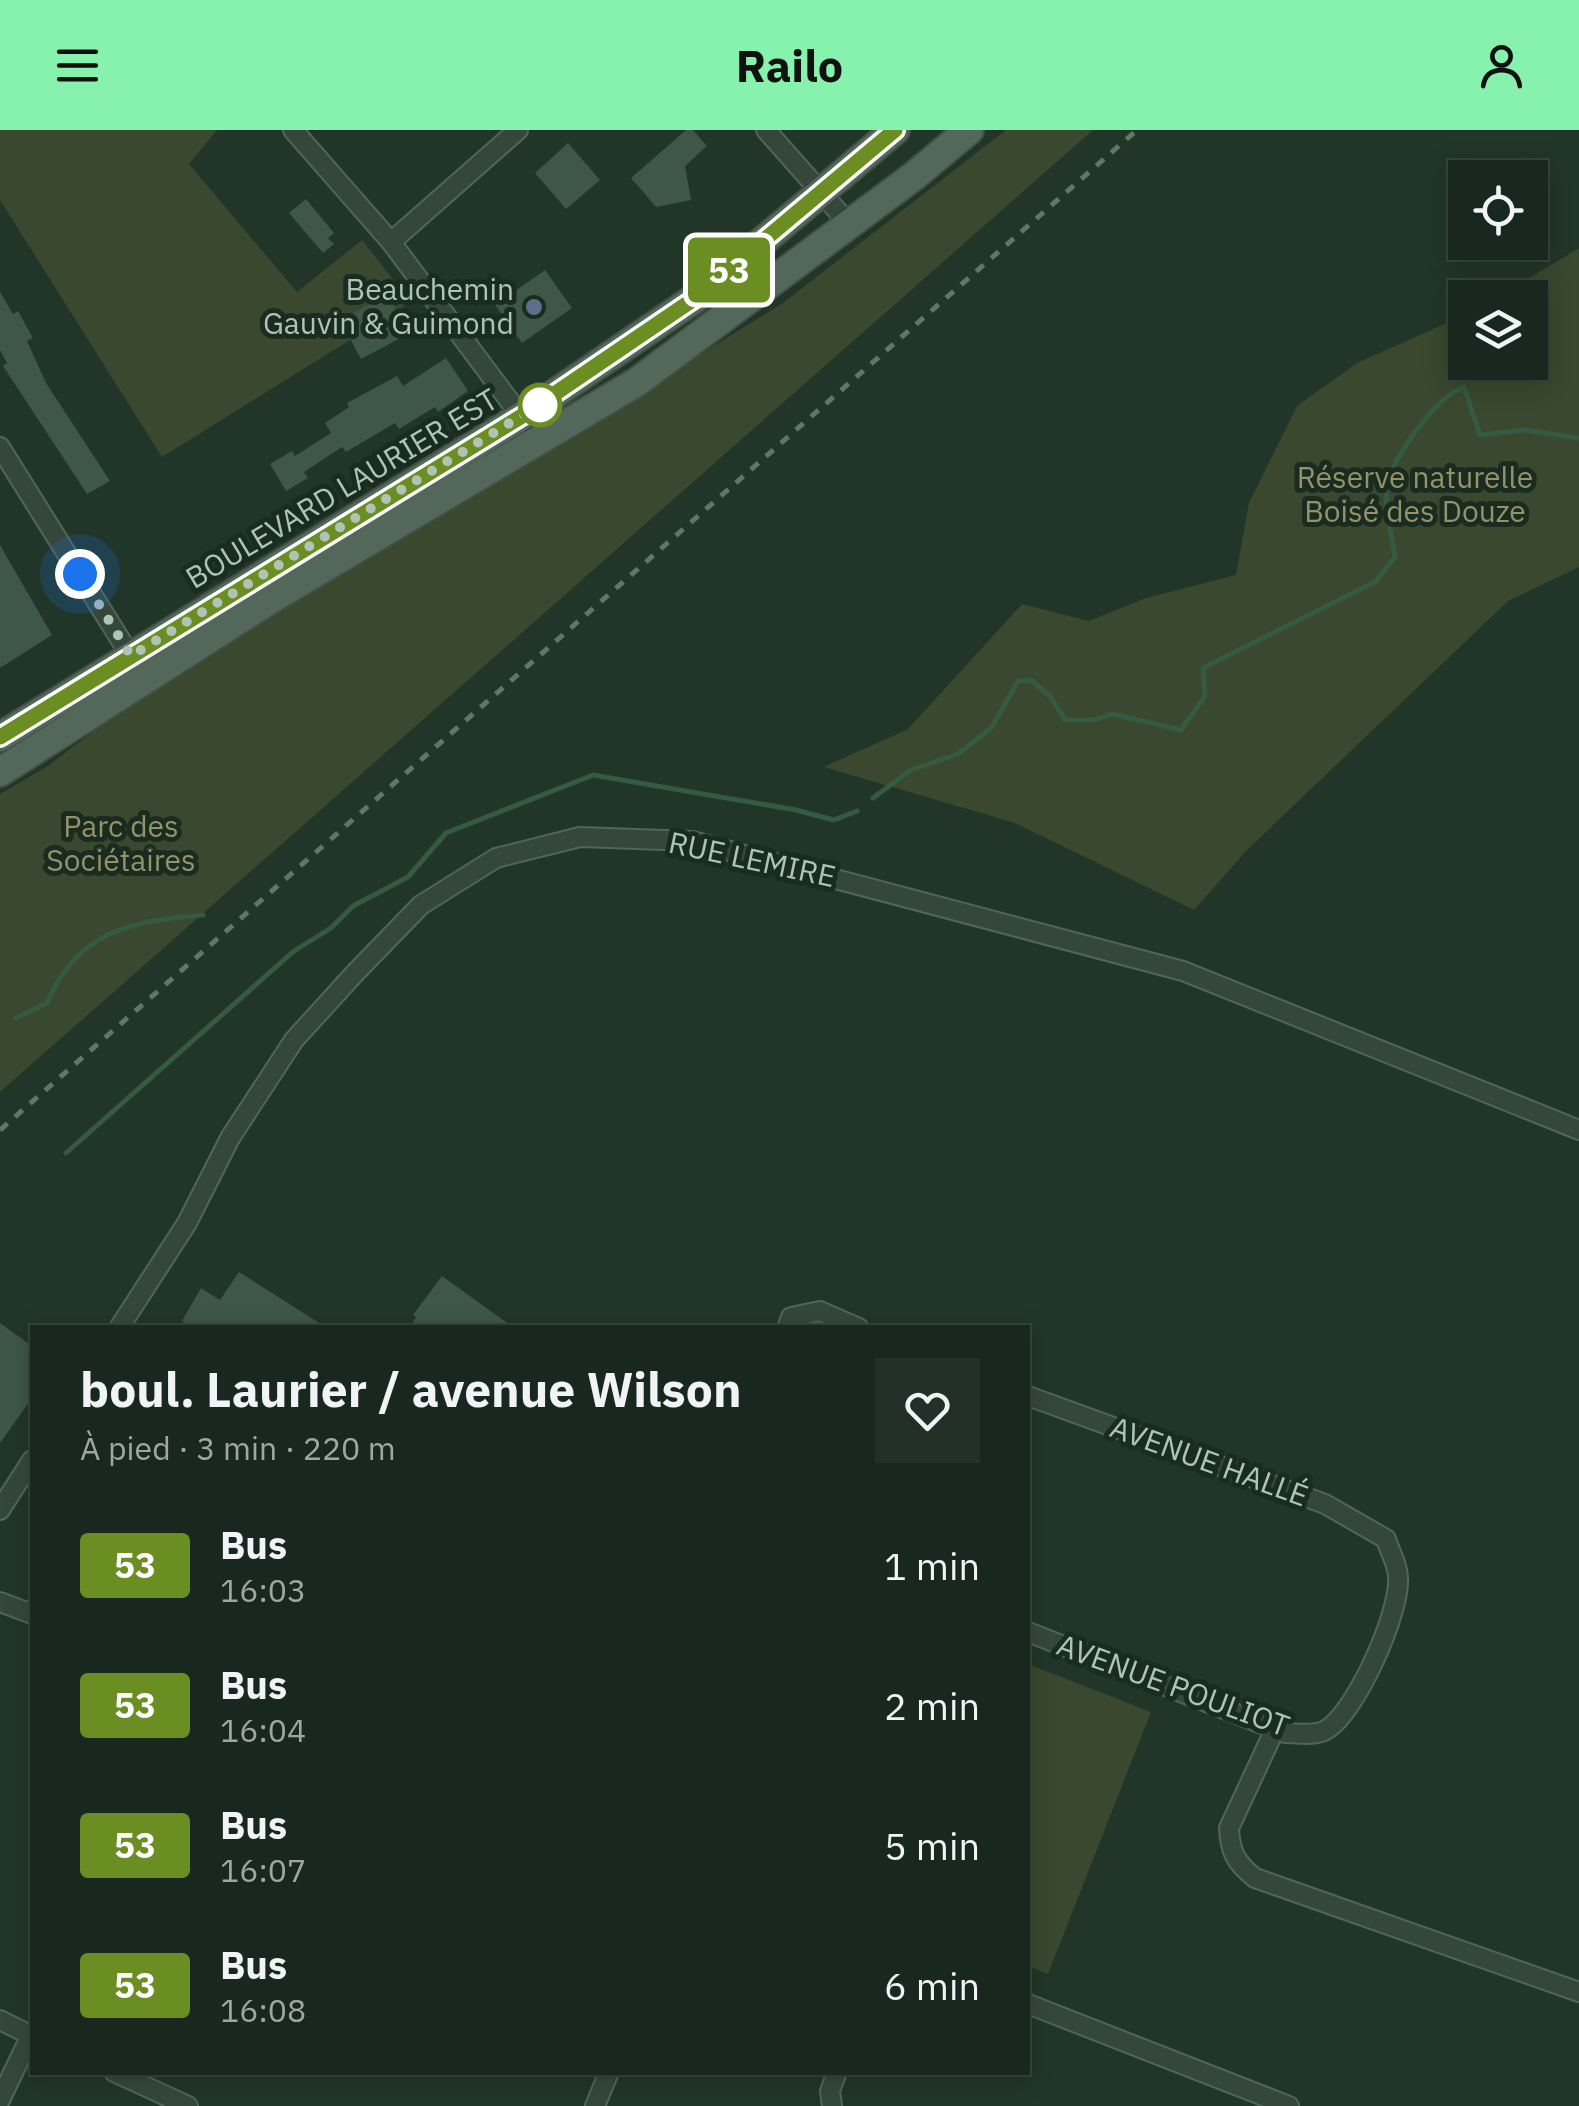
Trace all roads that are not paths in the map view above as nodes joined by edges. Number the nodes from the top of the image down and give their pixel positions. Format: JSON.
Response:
{"nodes":[{"id":1,"x":293,"y":130,"type":"edge"},
{"id":2,"x":518,"y":130,"type":"edge"},
{"id":3,"x":766,"y":130,"type":"edge"},
{"id":4,"x":894,"y":130,"type":"edge"},
{"id":5,"x":968,"y":130,"type":"edge"},
{"id":6,"x":822,"y":193,"type":"junction"},
{"id":7,"x":849,"y":224,"type":"junction"},
{"id":8,"x":391,"y":242,"type":"junction"},
{"id":9,"x":522,"y":416,"type":"junction"},
{"id":10,"x":538,"y":441,"type":"junction"},
{"id":11,"x":0,"y":447,"type":"edge"},
{"id":12,"x":138,"y":667,"type":"junction"},
{"id":13,"x":0,"y":737,"type":"edge"},
{"id":14,"x":0,"y":772,"type":"edge"},
{"id":15,"x":1579,"y":1130,"type":"edge"},
{"id":16,"x":789,"y":1322,"type":"edge"},
{"id":17,"x":121,"y":1325,"type":"edge"},
{"id":18,"x":852,"y":1325,"type":"edge"},
{"id":19,"x":1030,"y":1397,"type":"edge"},
{"id":20,"x":30,"y":1463,"type":"edge"},
{"id":21,"x":0,"y":1510,"type":"edge"},
{"id":22,"x":0,"y":1602,"type":"edge"},
{"id":23,"x":30,"y":1613,"type":"edge"},
{"id":24,"x":1030,"y":1633,"type":"edge"},
{"id":25,"x":1276,"y":1729,"type":"junction"},
{"id":26,"x":1320,"y":1733,"type":"joint"},
{"id":27,"x":1579,"y":1992,"type":"edge"},
{"id":28,"x":1030,"y":2005,"type":"edge"},
{"id":29,"x":0,"y":2020,"type":"edge"},
{"id":30,"x":30,"y":2034,"type":"edge"},
{"id":31,"x":30,"y":2039,"type":"edge"},
{"id":32,"x":121,"y":2075,"type":"edge"},
{"id":33,"x":607,"y":2075,"type":"edge"},
{"id":34,"x":836,"y":2075,"type":"edge"},
{"id":35,"x":0,"y":2100,"type":"edge"},
{"id":36,"x":188,"y":2106,"type":"edge"},
{"id":37,"x":596,"y":2106,"type":"edge"},
{"id":38,"x":832,"y":2106,"type":"edge"},
{"id":39,"x":1288,"y":2106,"type":"edge"}],
"edges":[{"from":1,"to":8,"type":"street"},
{"from":2,"to":8,"type":"street"},
{"from":3,"to":6,"type":"street"},
{"from":4,"to":6,"type":"main road","name":"BOULEVARD LAURIER EST"},
{"from":5,"to":7,"type":"main road","name":"BOULEVARD LAURIER EST"},
{"from":6,"to":7,"type":"street"},
{"from":6,"to":9,"type":"main road","name":"BOULEVARD LAURIER EST"},
{"from":7,"to":10,"type":"main road","name":"BOULEVARD LAURIER EST"},
{"from":8,"to":9,"type":"street"},
{"from":9,"to":10,"type":"street"},
{"from":9,"to":12,"type":"main road","name":"BOULEVARD LAURIER EST"},
{"from":10,"to":12,"type":"main road","name":"BOULEVARD LAURIER EST"},
{"from":11,"to":12,"type":"street"},
{"from":12,"to":13,"type":"main road","name":"BOULEVARD LAURIER EST"},
{"from":12,"to":14,"type":"main road","name":"BOULEVARD LAURIER EST"},
{"from":15,"to":17,"type":"street","name":"RUE LEMIRE"},
{"from":16,"to":18,"type":"street"},
{"from":19,"to":26,"type":"street","name":"AVENUE HALLÉ"},
{"from":20,"to":21,"type":"street"},
{"from":22,"to":23,"type":"street"},
{"from":24,"to":25,"type":"street","name":"AVENUE POULIOT"},
{"from":25,"to":26,"type":"street","name":"AVENUE POULIOT"},
{"from":25,"to":27,"type":"street"},
{"from":28,"to":39,"type":"street"},
{"from":29,"to":30,"type":"street"},
{"from":31,"to":35,"type":"street"},
{"from":32,"to":36,"type":"street"},
{"from":33,"to":37,"type":"street"},
{"from":34,"to":38,"type":"street"}]}
